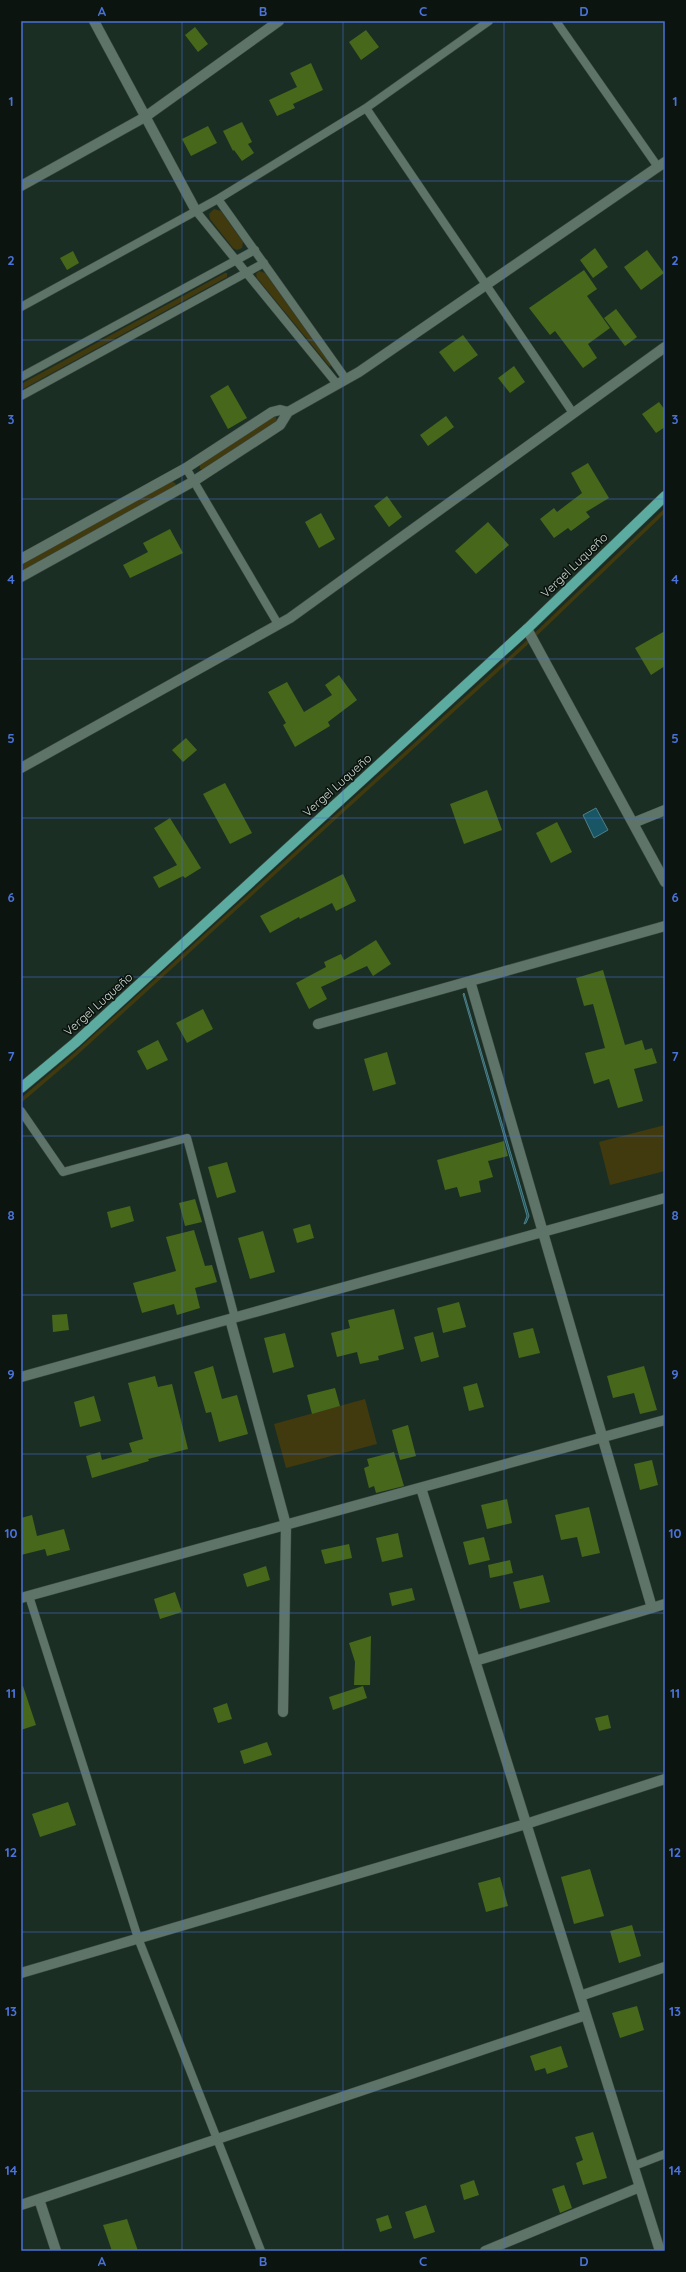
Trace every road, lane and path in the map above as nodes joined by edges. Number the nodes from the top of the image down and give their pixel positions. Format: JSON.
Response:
{"nodes":[{"id":1,"x":94,"y":21,"type":"edge"},
{"id":2,"x":279,"y":21,"type":"edge"},
{"id":3,"x":489,"y":21,"type":"edge"},
{"id":4,"x":556,"y":21,"type":"edge"},
{"id":5,"x":366,"y":108,"type":"junction"},
{"id":6,"x":145,"y":117,"type":"junction"},
{"id":7,"x":662,"y":165,"type":"edge"},
{"id":8,"x":21,"y":186,"type":"edge"},
{"id":9,"x":218,"y":199,"type":"junction"},
{"id":10,"x":196,"y":211,"type":"junction"},
{"id":11,"x":256,"y":250,"type":"junction"},
{"id":12,"x":236,"y":261,"type":"junction"},
{"id":13,"x":264,"y":263,"type":"junction"},
{"id":14,"x":246,"y":273,"type":"junction"},
{"id":15,"x":485,"y":286,"type":"junction"},
{"id":16,"x":21,"y":307,"type":"edge"},
{"id":17,"x":665,"y":347,"type":"edge"},
{"id":18,"x":21,"y":377,"type":"edge"},
{"id":19,"x":346,"y":379,"type":"junction"},
{"id":20,"x":337,"y":384,"type":"junction"},
{"id":21,"x":21,"y":396,"type":"edge"},
{"id":22,"x":288,"y":412,"type":"junction"},
{"id":23,"x":573,"y":413,"type":"junction"},
{"id":24,"x":186,"y":468,"type":"junction"},
{"id":25,"x":194,"y":481,"type":"junction"},
{"id":26,"x":665,"y":496,"type":"edge"},
{"id":27,"x":21,"y":559,"type":"edge"},
{"id":28,"x":21,"y":577,"type":"edge"},
{"id":29,"x":278,"y":624,"type":"junction"},
{"id":30,"x":527,"y":629,"type":"junction"},
{"id":31,"x":21,"y":768,"type":"edge"},
{"id":32,"x":665,"y":810,"type":"edge"},
{"id":33,"x":633,"y":823,"type":"junction"},
{"id":34,"x":665,"y":882,"type":"edge"},
{"id":35,"x":665,"y":926,"type":"edge"},
{"id":36,"x":470,"y":981,"type":"junction"},
{"id":37,"x":318,"y":1024,"type":"dead end"},
{"id":38,"x":21,"y":1088,"type":"edge"},
{"id":39,"x":21,"y":1111,"type":"edge"},
{"id":40,"x":665,"y":1198,"type":"edge"},
{"id":41,"x":542,"y":1232,"type":"junction"},
{"id":42,"x":233,"y":1318,"type":"junction"},
{"id":43,"x":21,"y":1377,"type":"edge"},
{"id":44,"x":665,"y":1420,"type":"edge"},
{"id":45,"x":602,"y":1437,"type":"junction"},
{"id":46,"x":421,"y":1488,"type":"junction"},
{"id":47,"x":286,"y":1526,"type":"junction"},
{"id":48,"x":25,"y":1597,"type":"edge"},
{"id":49,"x":665,"y":1604,"type":"edge"},
{"id":50,"x":652,"y":1608,"type":"junction"},
{"id":51,"x":475,"y":1661,"type":"junction"},
{"id":52,"x":283,"y":1712,"type":"dead end"},
{"id":53,"x":665,"y":1779,"type":"edge"},
{"id":54,"x":526,"y":1824,"type":"junction"},
{"id":55,"x":138,"y":1938,"type":"junction"},
{"id":56,"x":665,"y":1967,"type":"edge"},
{"id":57,"x":21,"y":1973,"type":"edge"},
{"id":58,"x":580,"y":1996,"type":"junction"},
{"id":59,"x":586,"y":2015,"type":"junction"},
{"id":60,"x":217,"y":2139,"type":"junction"},
{"id":61,"x":665,"y":2154,"type":"edge"},
{"id":62,"x":634,"y":2166,"type":"junction"},
{"id":63,"x":640,"y":2187,"type":"junction"},
{"id":64,"x":38,"y":2199,"type":"junction"},
{"id":65,"x":21,"y":2205,"type":"edge"},
{"id":66,"x":56,"y":2251,"type":"edge"},
{"id":67,"x":261,"y":2251,"type":"edge"},
{"id":68,"x":485,"y":2251,"type":"edge"},
{"id":69,"x":660,"y":2251,"type":"edge"}],
"edges":[{"from":1,"to":6,"type":"street"},
{"from":2,"to":6,"type":"street"},
{"from":3,"to":5,"type":"lane"},
{"from":4,"to":7,"type":"lane"},
{"from":5,"to":9,"type":"lane"},
{"from":5,"to":15,"type":"lane"},
{"from":6,"to":8,"type":"street"},
{"from":6,"to":10,"type":"street"},
{"from":7,"to":15,"type":"street"},
{"from":9,"to":10,"type":"lane"},
{"from":9,"to":11,"type":"lane"},
{"from":10,"to":12,"type":"lane"},
{"from":10,"to":16,"type":"lane"},
{"from":11,"to":12,"type":"lane"},
{"from":11,"to":13,"type":"lane"},
{"from":12,"to":14,"type":"lane"},
{"from":12,"to":18,"type":"lane"},
{"from":13,"to":14,"type":"lane"},
{"from":13,"to":19,"type":"lane"},
{"from":14,"to":20,"type":"lane"},
{"from":14,"to":21,"type":"lane"},
{"from":15,"to":19,"type":"street"},
{"from":15,"to":23,"type":"lane"},
{"from":17,"to":23,"type":"street"},
{"from":19,"to":20,"type":"street"},
{"from":20,"to":22,"type":"street"},
{"from":22,"to":24,"type":"street"},
{"from":22,"to":25,"type":"street"},
{"from":23,"to":29,"type":"street"},
{"from":24,"to":25,"type":"lane"},
{"from":24,"to":27,"type":"street"},
{"from":25,"to":28,"type":"street"},
{"from":25,"to":29,"type":"lane"},
{"from":26,"to":30,"type":"main road","name":"Vergel Luqueño"},
{"from":29,"to":31,"type":"street"},
{"from":30,"to":33,"type":"street"},
{"from":30,"to":38,"type":"main road","name":"Vergel Luqueño"},
{"from":32,"to":33,"type":"street"},
{"from":33,"to":34,"type":"street"},
{"from":35,"to":36,"type":"street"},
{"from":36,"to":37,"type":"street"},
{"from":36,"to":41,"type":"street"},
{"from":39,"to":42,"type":"lane"},
{"from":40,"to":41,"type":"street"},
{"from":41,"to":42,"type":"street"},
{"from":41,"to":45,"type":"street"},
{"from":42,"to":43,"type":"street"},
{"from":42,"to":47,"type":"street"},
{"from":44,"to":45,"type":"street"},
{"from":45,"to":46,"type":"street"},
{"from":45,"to":50,"type":"street"},
{"from":46,"to":47,"type":"street"},
{"from":46,"to":51,"type":"street"},
{"from":47,"to":48,"type":"street"},
{"from":47,"to":52,"type":"street"},
{"from":48,"to":55,"type":"lane"},
{"from":49,"to":50,"type":"street"},
{"from":50,"to":51,"type":"street"},
{"from":51,"to":54,"type":"street"},
{"from":53,"to":54,"type":"street"},
{"from":54,"to":55,"type":"street"},
{"from":54,"to":58,"type":"street"},
{"from":55,"to":57,"type":"street"},
{"from":55,"to":60,"type":"lane"},
{"from":56,"to":58,"type":"street"},
{"from":58,"to":59,"type":"street"},
{"from":59,"to":60,"type":"street"},
{"from":59,"to":62,"type":"street"},
{"from":60,"to":64,"type":"street"},
{"from":60,"to":67,"type":"lane"},
{"from":61,"to":62,"type":"lane"},
{"from":62,"to":63,"type":"street"},
{"from":63,"to":68,"type":"street"},
{"from":63,"to":69,"type":"street"},
{"from":64,"to":65,"type":"street"},
{"from":64,"to":66,"type":"street"}]}
